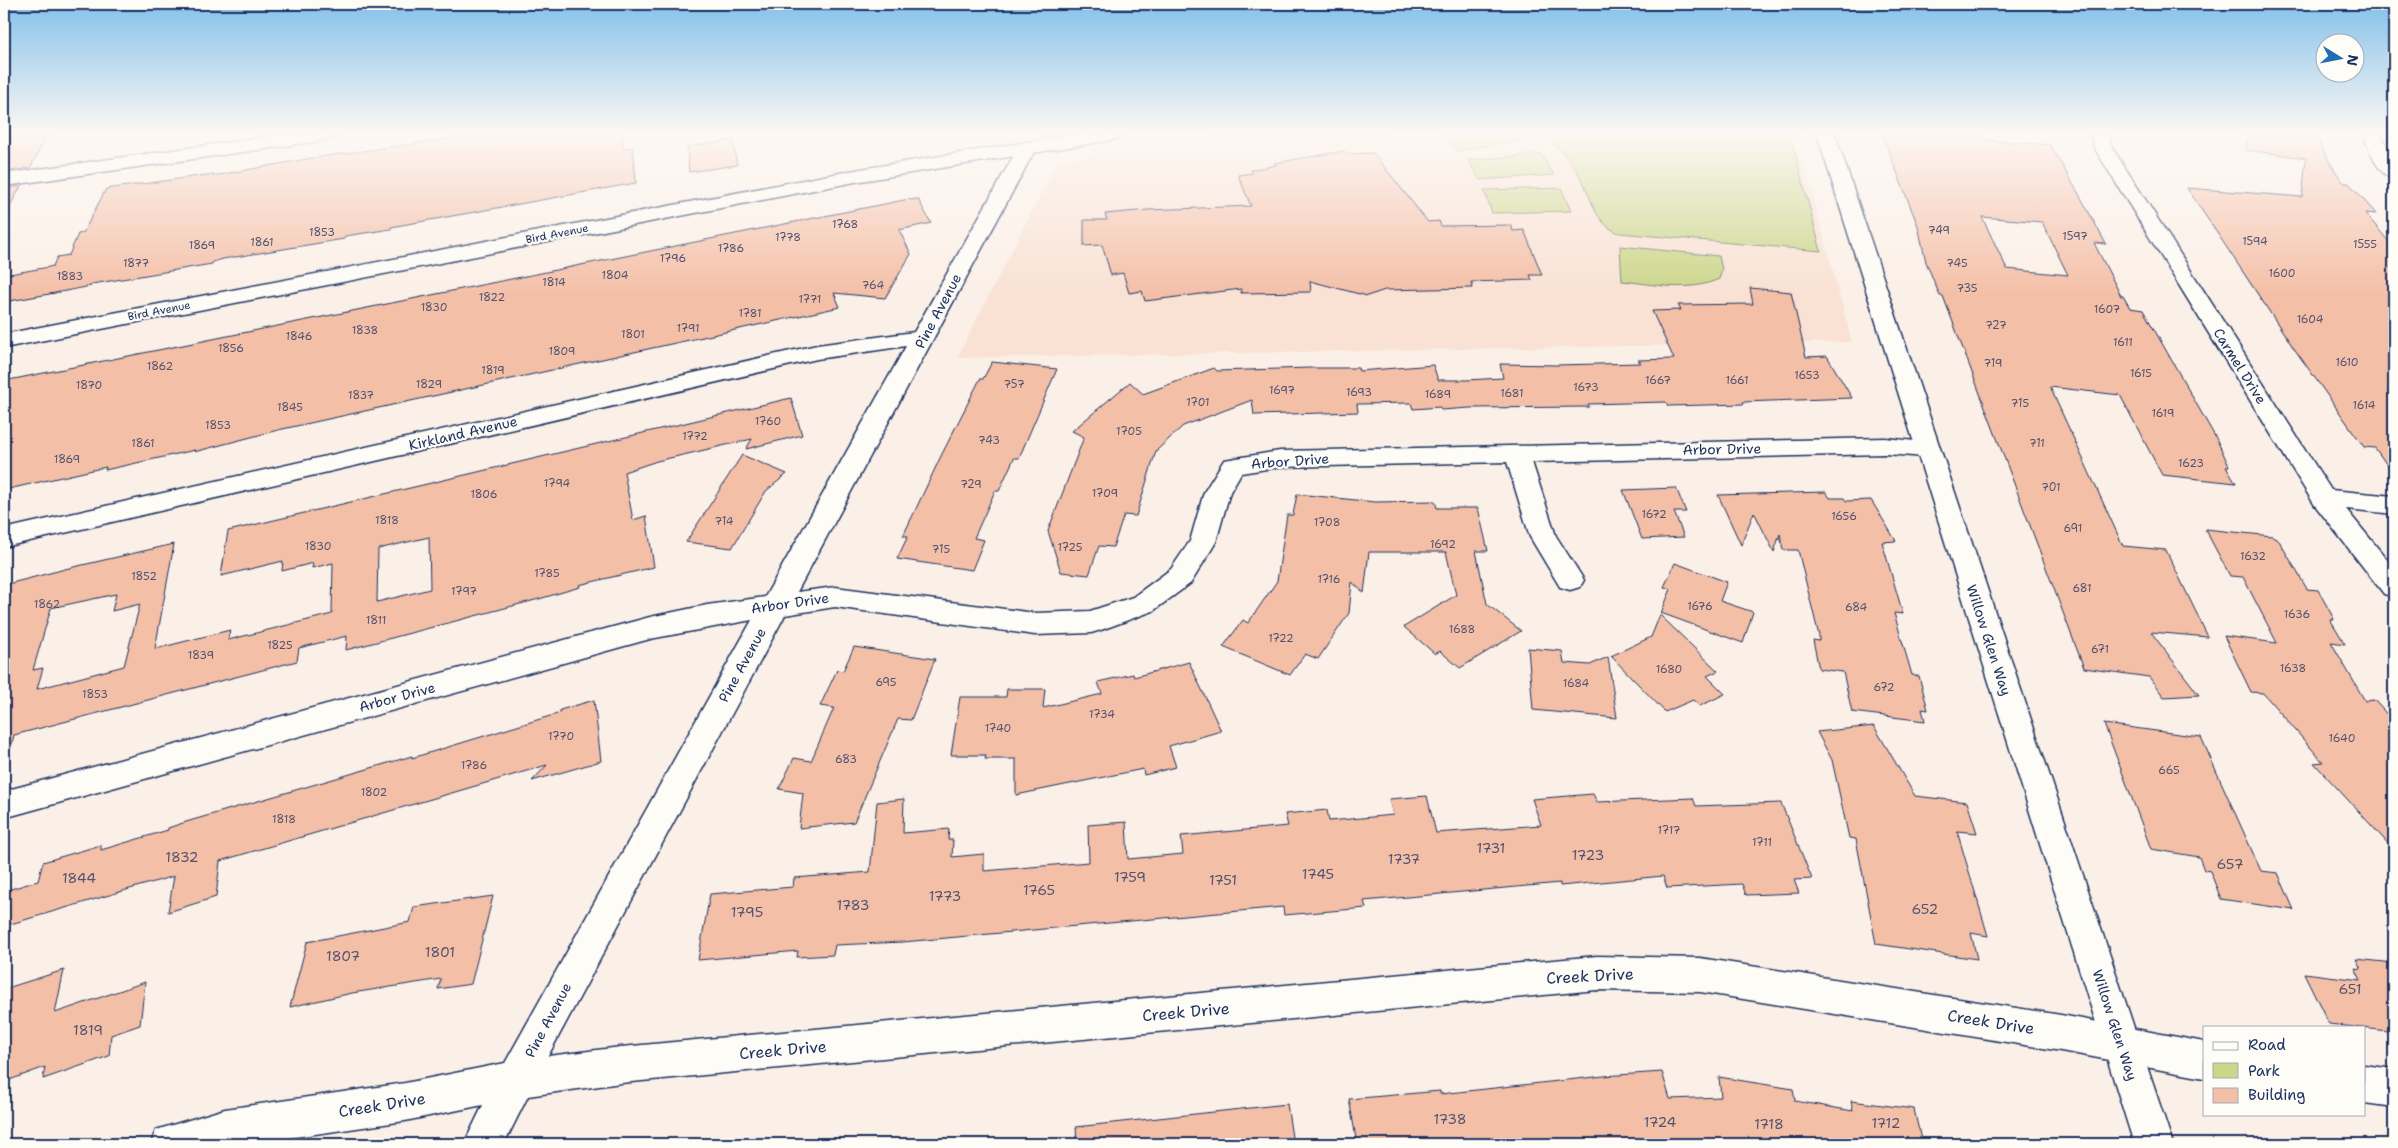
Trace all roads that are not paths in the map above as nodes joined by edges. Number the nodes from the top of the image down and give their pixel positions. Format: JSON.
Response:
{"nodes":[{"id":1,"x":795,"y":188,"type":"edge"},
{"id":2,"x":1003,"y":188,"type":"edge"},
{"id":3,"x":1843,"y":188,"type":"edge"},
{"id":4,"x":2128,"y":188,"type":"edge"},
{"id":5,"x":924,"y":337,"type":"junction"},
{"id":6,"x":4,"y":341,"type":"edge"},
{"id":7,"x":1927,"y":449,"type":"junction"},
{"id":8,"x":1517,"y":454,"type":"junction"},
{"id":9,"x":2323,"y":498,"type":"junction"},
{"id":10,"x":2394,"y":505,"type":"edge"},
{"id":11,"x":4,"y":538,"type":"edge"},
{"id":12,"x":1570,"y":580,"type":"dead end"},
{"id":13,"x":2394,"y":588,"type":"edge"},
{"id":14,"x":776,"y":605,"type":"junction"},
{"id":15,"x":4,"y":804,"type":"edge"},
{"id":16,"x":2121,"y":1045,"type":"junction"},
{"id":17,"x":2203,"y":1060,"type":"edge"},
{"id":18,"x":517,"y":1078,"type":"junction"},
{"id":19,"x":2366,"y":1084,"type":"edge"},
{"id":20,"x":2394,"y":1088,"type":"edge"},
{"id":21,"x":170,"y":1144,"type":"edge"},
{"id":22,"x":483,"y":1144,"type":"edge"},
{"id":23,"x":2154,"y":1144,"type":"edge"}],
"edges":[{"from":1,"to":6,"type":"street","name":"Bird Avenue"},
{"from":2,"to":5,"type":"street","name":"Pine Avenue"},
{"from":3,"to":7,"type":"street","name":"Willow Glen Way"},
{"from":4,"to":9,"type":"street","name":"Carmel Drive"},
{"from":5,"to":11,"type":"street","name":"Kirkland Avenue"},
{"from":5,"to":14,"type":"street","name":"Pine Avenue"},
{"from":7,"to":8,"type":"street","name":"Arbor Drive"},
{"from":7,"to":16,"type":"street","name":"Willow Glen Way"},
{"from":8,"to":12,"type":"street"},
{"from":8,"to":14,"type":"street","name":"Arbor Drive"},
{"from":9,"to":10,"type":"street"},
{"from":9,"to":13,"type":"street","name":"Carmel Drive"},
{"from":14,"to":15,"type":"street","name":"Arbor Drive"},
{"from":14,"to":18,"type":"street","name":"Pine Avenue"},
{"from":16,"to":17,"type":"street","name":"Creek Drive"},
{"from":16,"to":18,"type":"street","name":"Creek Drive"},
{"from":16,"to":23,"type":"street","name":"Willow Glen Way"},
{"from":18,"to":21,"type":"street","name":"Creek Drive"},
{"from":18,"to":22,"type":"street","name":"Pine Avenue"},
{"from":19,"to":20,"type":"street"}]}
